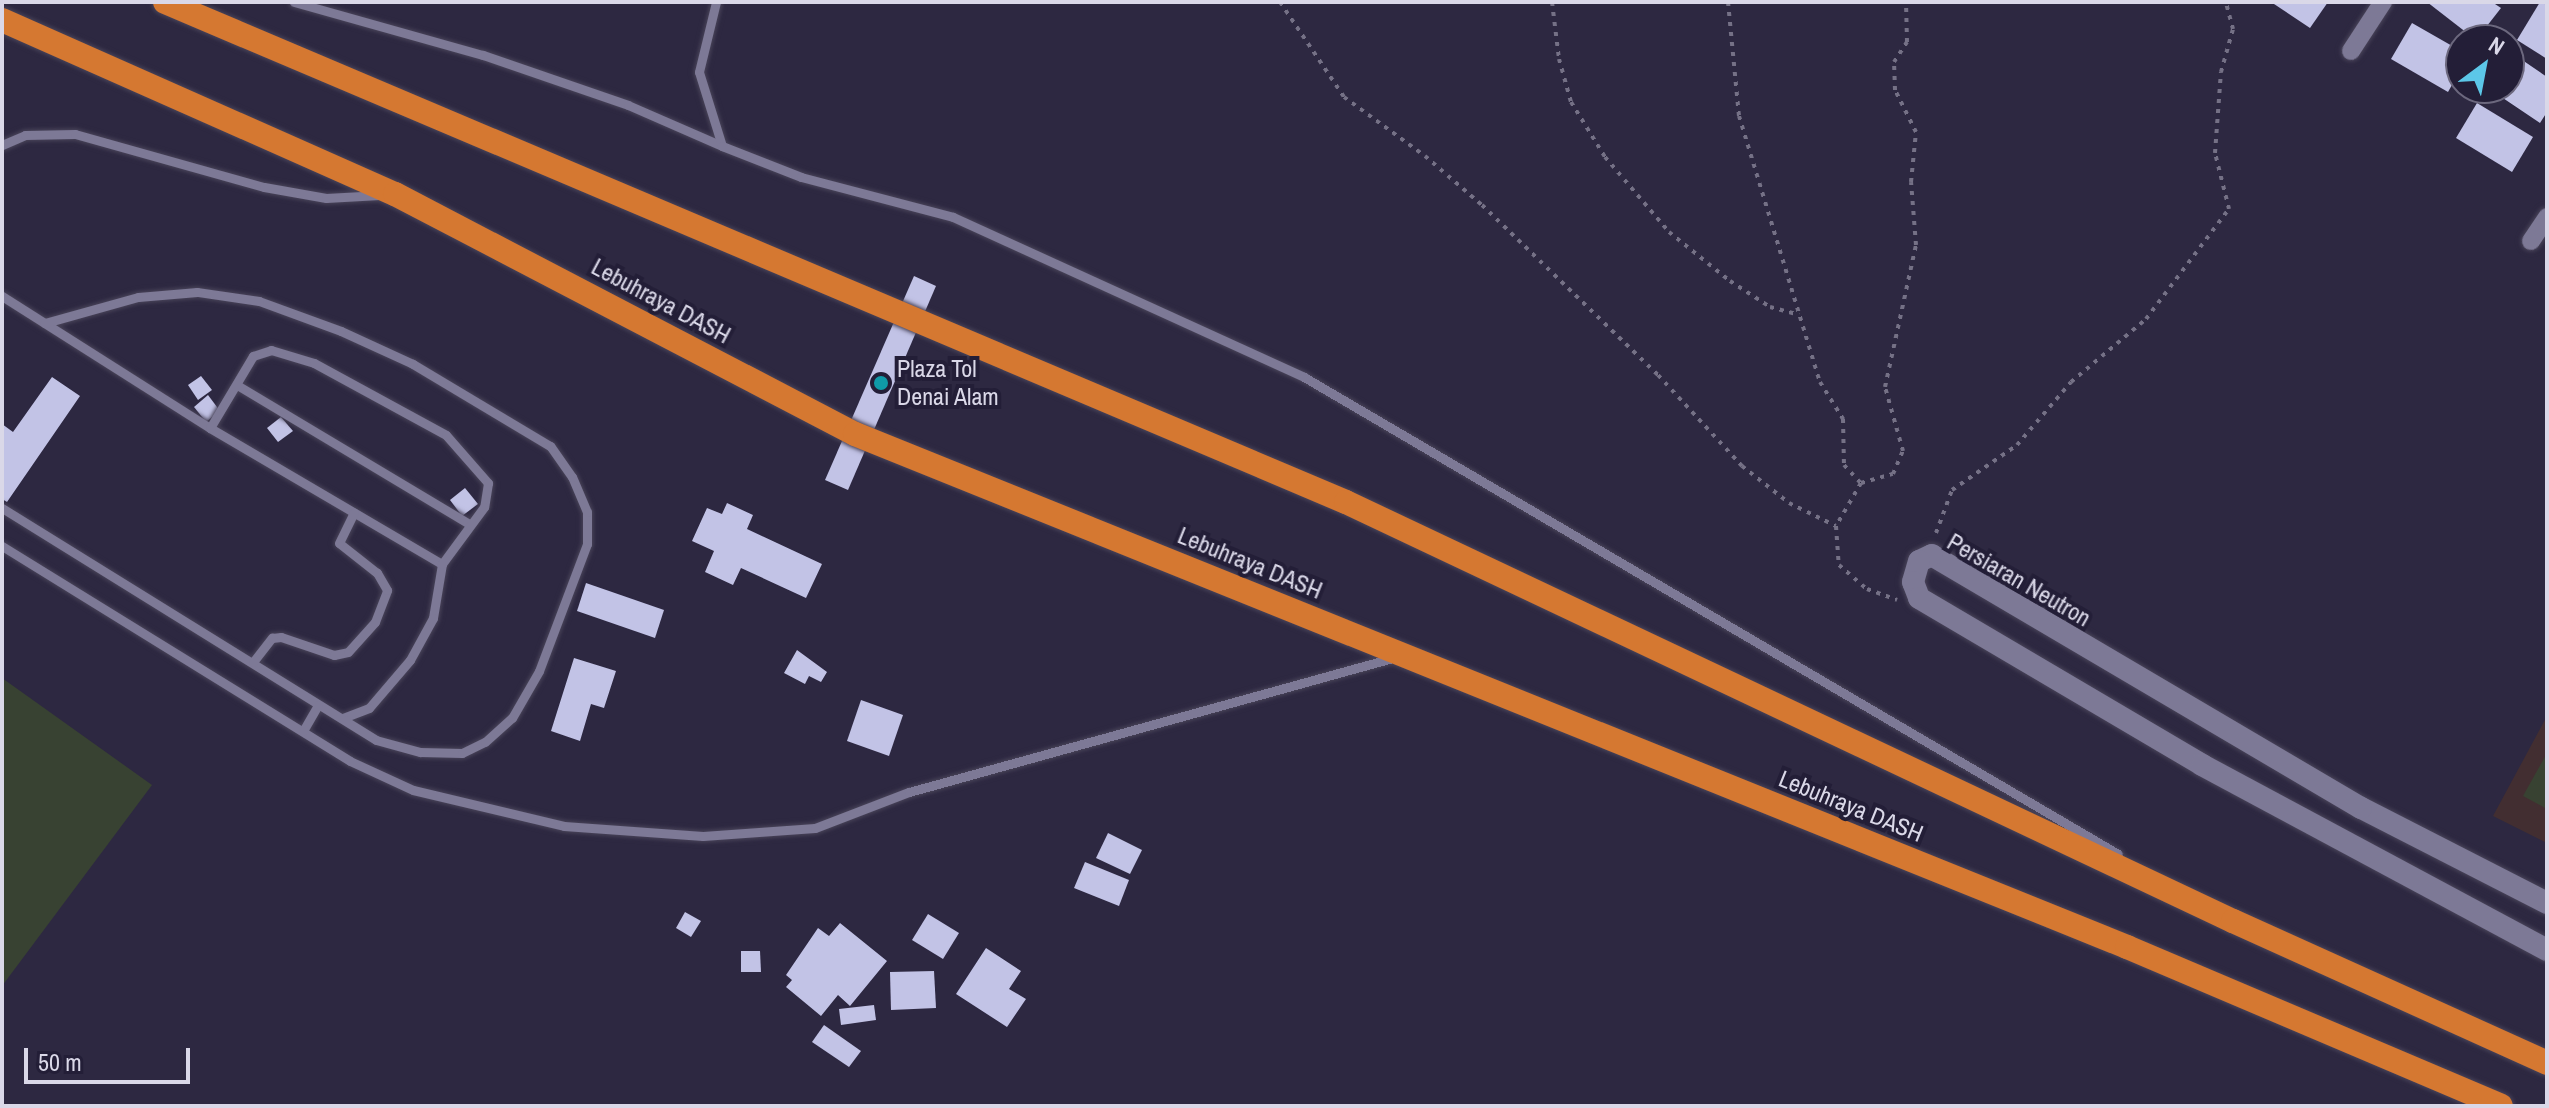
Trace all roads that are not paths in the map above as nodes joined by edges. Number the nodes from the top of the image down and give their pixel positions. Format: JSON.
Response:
{"nodes":[{"id":1,"x":165,"y":2,"type":"edge"},
{"id":2,"x":294,"y":2,"type":"edge"},
{"id":3,"x":716,"y":2,"type":"edge"},
{"id":4,"x":2383,"y":2,"type":"edge"},
{"id":5,"x":2,"y":20,"type":"edge"},
{"id":6,"x":2351,"y":51,"type":"dead end"},
{"id":7,"x":2,"y":145,"type":"edge"},
{"id":8,"x":722,"y":146,"type":"junction"},
{"id":9,"x":395,"y":194,"type":"junction"},
{"id":10,"x":2547,"y":217,"type":"edge"},
{"id":11,"x":2531,"y":241,"type":"dead end"},
{"id":12,"x":2,"y":296,"type":"edge"},
{"id":13,"x":45,"y":323,"type":"junction"},
{"id":14,"x":237,"y":385,"type":"junction"},
{"id":15,"x":210,"y":428,"type":"junction"},
{"id":16,"x":2,"y":508,"type":"edge"},
{"id":17,"x":354,"y":512,"type":"junction"},
{"id":18,"x":468,"y":523,"type":"junction"},
{"id":19,"x":2,"y":546,"type":"edge"},
{"id":20,"x":442,"y":564,"type":"junction"},
{"id":21,"x":1403,"y":655,"type":"junction"},
{"id":22,"x":253,"y":662,"type":"junction"},
{"id":23,"x":318,"y":705,"type":"junction"},
{"id":24,"x":343,"y":718,"type":"junction"},
{"id":25,"x":303,"y":731,"type":"junction"},
{"id":26,"x":2547,"y":903,"type":"edge"},
{"id":27,"x":2233,"y":921,"type":"junction"},
{"id":28,"x":2547,"y":950,"type":"edge"},
{"id":29,"x":2547,"y":1063,"type":"edge"},
{"id":30,"x":2501,"y":1106,"type":"edge"}],
"edges":[{"from":1,"to":27,"type":"highway"},
{"from":2,"to":8,"type":"lane"},
{"from":3,"to":8,"type":"lane"},
{"from":4,"to":6,"type":"street"},
{"from":5,"to":9,"type":"highway","name":"Lebuhraya DASH"},
{"from":7,"to":9,"type":"lane"},
{"from":8,"to":27,"type":"lane"},
{"from":9,"to":21,"type":"highway","name":"Lebuhraya DASH"},
{"from":10,"to":11,"type":"street"},
{"from":12,"to":13,"type":"lane"},
{"from":13,"to":15,"type":"lane"},
{"from":13,"to":24,"type":"lane"},
{"from":14,"to":15,"type":"lane"},
{"from":14,"to":18,"type":"lane"},
{"from":14,"to":18,"type":"lane"},
{"from":15,"to":17,"type":"lane"},
{"from":16,"to":22,"type":"lane"},
{"from":17,"to":20,"type":"lane"},
{"from":17,"to":22,"type":"lane"},
{"from":18,"to":20,"type":"lane"},
{"from":19,"to":25,"type":"lane"},
{"from":20,"to":24,"type":"lane"},
{"from":21,"to":25,"type":"lane"},
{"from":21,"to":30,"type":"highway","name":"Lebuhraya DASH"},
{"from":22,"to":23,"type":"lane"},
{"from":23,"to":24,"type":"lane"},
{"from":23,"to":25,"type":"lane"},
{"from":26,"to":28,"type":"street","name":"Persiaran Neutron"},
{"from":27,"to":29,"type":"highway"}]}
